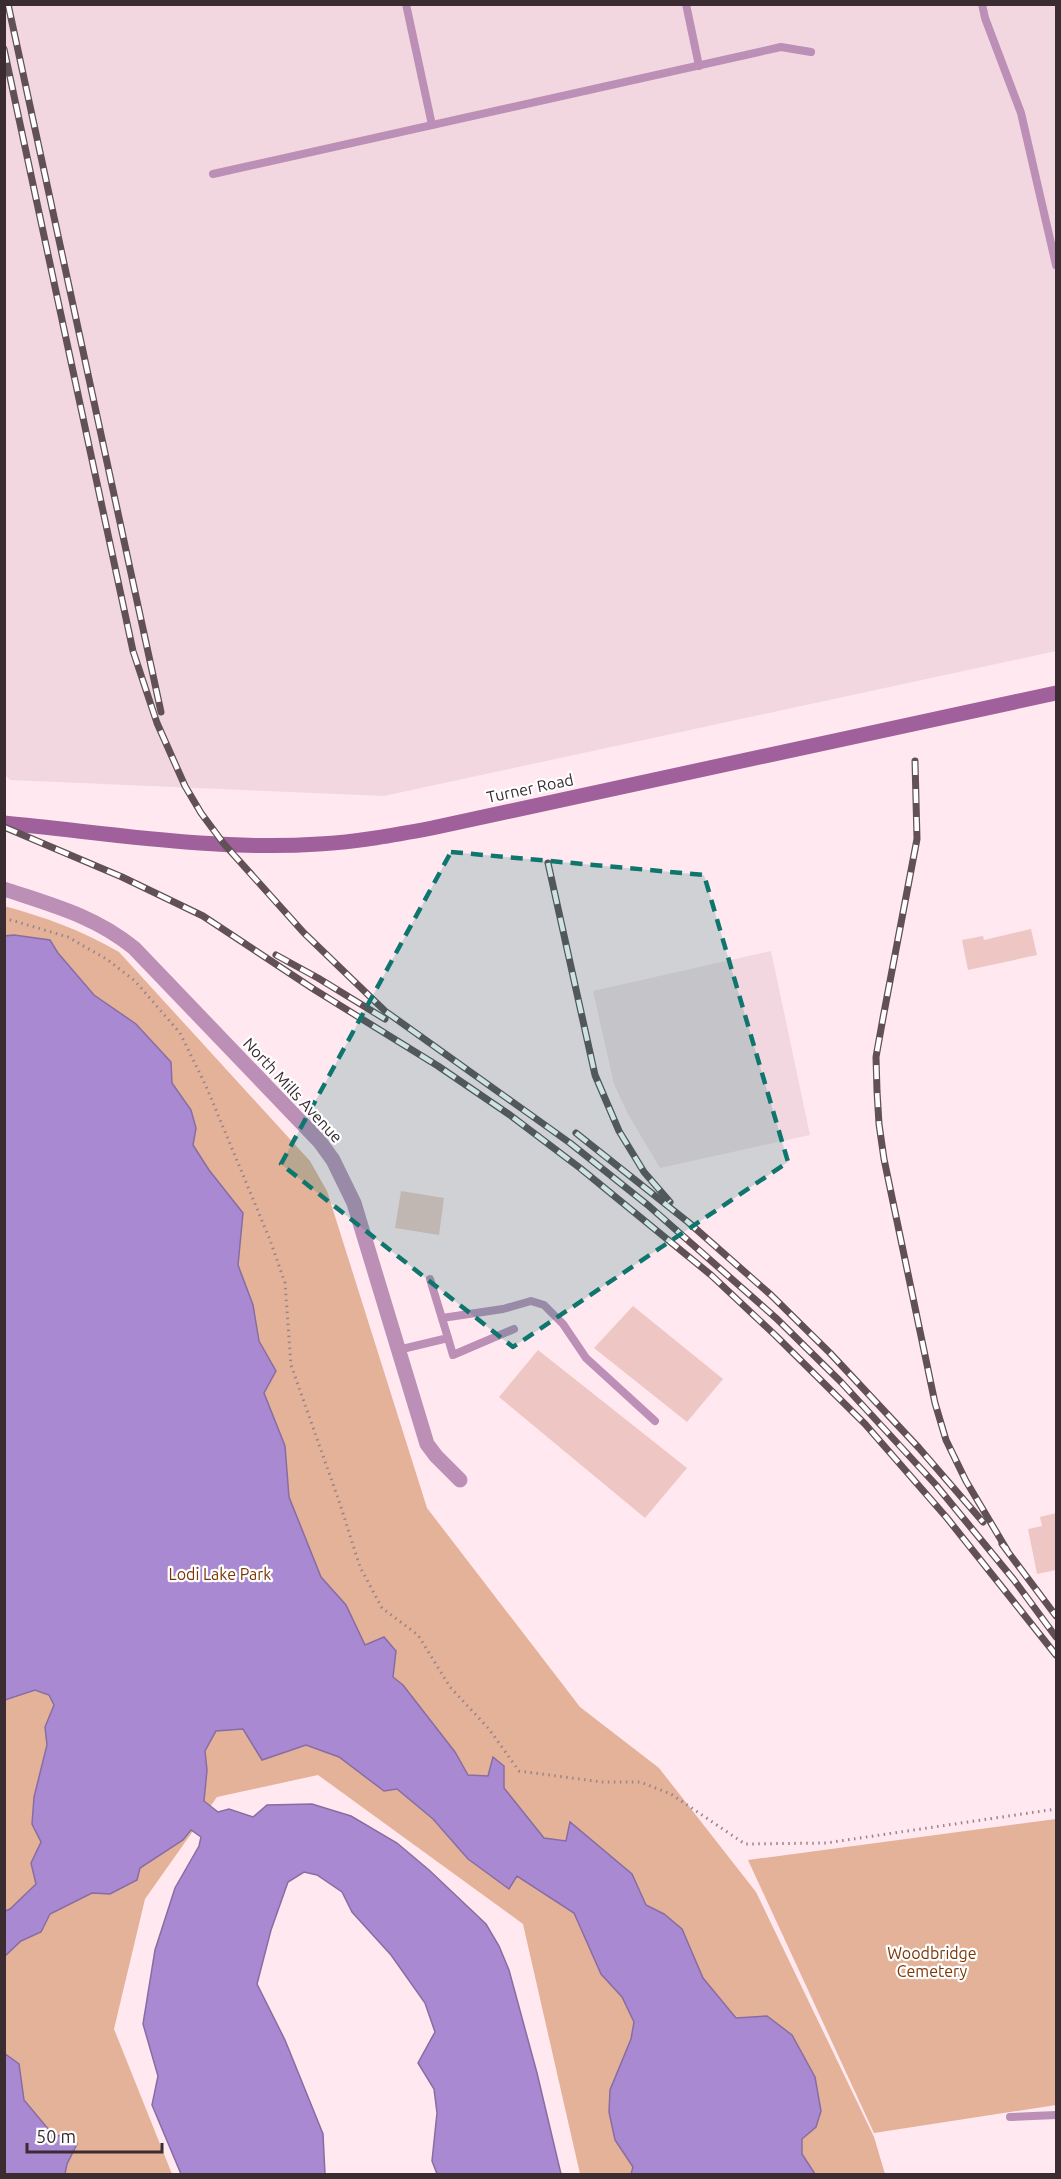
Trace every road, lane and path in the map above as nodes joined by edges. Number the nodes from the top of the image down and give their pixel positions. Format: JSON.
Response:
{"nodes":[{"id":1,"x":406,"y":4,"type":"edge"},
{"id":2,"x":686,"y":4,"type":"edge"},
{"id":3,"x":982,"y":4,"type":"edge"},
{"id":4,"x":811,"y":52,"type":"dead end"},
{"id":5,"x":699,"y":66,"type":"junction"},
{"id":6,"x":432,"y":125,"type":"junction"},
{"id":7,"x":213,"y":174,"type":"dead end"},
{"id":8,"x":1056,"y":265,"type":"edge"},
{"id":9,"x":1056,"y":693,"type":"edge"},
{"id":10,"x":4,"y":823,"type":"edge"},
{"id":11,"x":4,"y":889,"type":"edge"},
{"id":12,"x":430,"y":1279,"type":"dead end"},
{"id":13,"x":442,"y":1318,"type":"junction"},
{"id":14,"x":514,"y":1329,"type":"dead end"},
{"id":15,"x":448,"y":1338,"type":"junction"},
{"id":16,"x":398,"y":1350,"type":"junction"},
{"id":17,"x":655,"y":1421,"type":"dead end"},
{"id":18,"x":460,"y":1480,"type":"dead end"},
{"id":19,"x":1056,"y":2115,"type":"edge"},
{"id":20,"x":1010,"y":2117,"type":"dead end"}],
"edges":[{"from":1,"to":6,"type":"lane"},
{"from":2,"to":5,"type":"lane"},
{"from":3,"to":8,"type":"lane"},
{"from":4,"to":5,"type":"lane"},
{"from":5,"to":6,"type":"lane"},
{"from":6,"to":7,"type":"lane"},
{"from":9,"to":10,"type":"main road","name":"Turner Road"},
{"from":11,"to":16,"type":"street","name":"North Mills Avenue"},
{"from":12,"to":13,"type":"lane"},
{"from":13,"to":15,"type":"lane"},
{"from":13,"to":17,"type":"lane"},
{"from":14,"to":15,"type":"lane"},
{"from":15,"to":16,"type":"lane"},
{"from":16,"to":18,"type":"street","name":"North Mills Avenue"},
{"from":19,"to":20,"type":"lane"}]}
